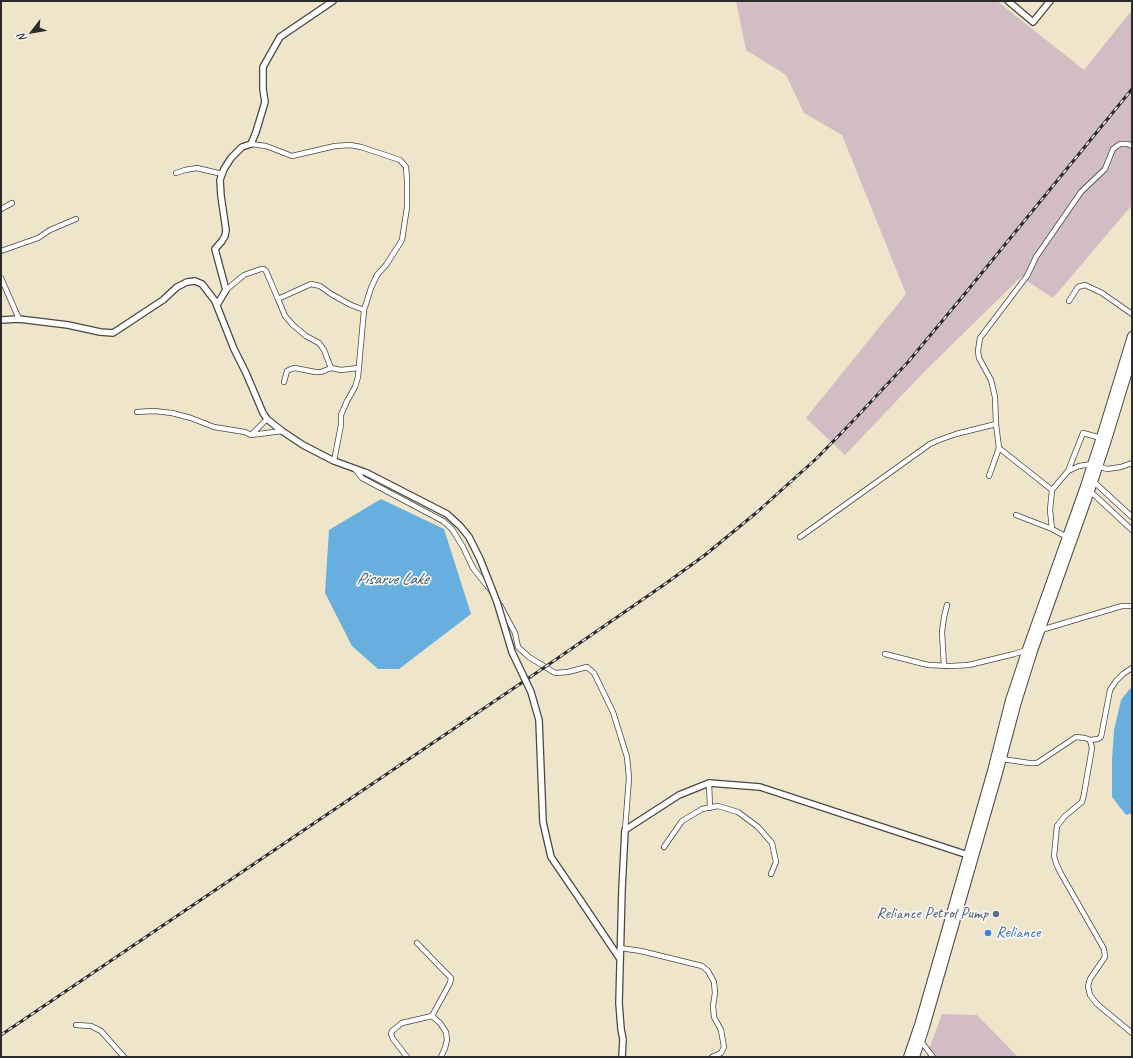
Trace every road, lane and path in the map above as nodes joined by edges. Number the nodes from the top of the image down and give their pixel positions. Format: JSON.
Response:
{"nodes":[{"id":1,"x":333,"y":1,"type":"edge"},
{"id":2,"x":1008,"y":1,"type":"edge"},
{"id":3,"x":1050,"y":1,"type":"edge"},
{"id":4,"x":251,"y":144,"type":"junction"},
{"id":5,"x":1132,"y":146,"type":"edge"},
{"id":6,"x":176,"y":173,"type":"dead end"},
{"id":7,"x":222,"y":174,"type":"junction"},
{"id":8,"x":12,"y":203,"type":"dead end"},
{"id":9,"x":1,"y":209,"type":"edge"},
{"id":10,"x":76,"y":219,"type":"dead end"},
{"id":11,"x":1,"y":251,"type":"edge"},
{"id":12,"x":1,"y":278,"type":"edge"},
{"id":13,"x":226,"y":290,"type":"junction"},
{"id":14,"x":278,"y":299,"type":"junction"},
{"id":15,"x":1069,"y":301,"type":"dead end"},
{"id":16,"x":217,"y":305,"type":"junction"},
{"id":17,"x":364,"y":310,"type":"junction"},
{"id":18,"x":1132,"y":314,"type":"edge"},
{"id":19,"x":19,"y":319,"type":"junction"},
{"id":20,"x":1,"y":320,"type":"edge"},
{"id":21,"x":1132,"y":336,"type":"edge"},
{"id":22,"x":1130,"y":358,"type":"edge"},
{"id":23,"x":331,"y":368,"type":"junction"},
{"id":24,"x":358,"y":368,"type":"junction"},
{"id":25,"x":1130,"y":374,"type":"edge"},
{"id":26,"x":284,"y":382,"type":"dead end"},
{"id":27,"x":137,"y":412,"type":"dead end"},
{"id":28,"x":267,"y":419,"type":"junction"},
{"id":29,"x":996,"y":424,"type":"junction"},
{"id":30,"x":282,"y":431,"type":"junction"},
{"id":31,"x":251,"y":435,"type":"junction"},
{"id":32,"x":1101,"y":438,"type":"junction"},
{"id":33,"x":999,"y":448,"type":"junction"},
{"id":34,"x":334,"y":461,"type":"junction"},
{"id":35,"x":1132,"y":463,"type":"edge"},
{"id":36,"x":1095,"y":465,"type":"junction"},
{"id":37,"x":354,"y":468,"type":"junction"},
{"id":38,"x":1068,"y":471,"type":"junction"},
{"id":39,"x":989,"y":476,"type":"dead end"},
{"id":40,"x":1093,"y":481,"type":"junction"},
{"id":41,"x":1052,"y":490,"type":"junction"},
{"id":42,"x":1090,"y":492,"type":"junction"},
{"id":43,"x":1016,"y":515,"type":"dead end"},
{"id":44,"x":1132,"y":518,"type":"edge"},
{"id":45,"x":1052,"y":528,"type":"junction"},
{"id":46,"x":1132,"y":530,"type":"edge"},
{"id":47,"x":800,"y":537,"type":"dead end"},
{"id":48,"x":1067,"y":537,"type":"junction"},
{"id":49,"x":1048,"y":599,"type":"junction"},
{"id":50,"x":947,"y":605,"type":"dead end"},
{"id":51,"x":1132,"y":606,"type":"edge"},
{"id":52,"x":1040,"y":630,"type":"junction"},
{"id":53,"x":1030,"y":650,"type":"junction"},
{"id":54,"x":885,"y":654,"type":"dead end"},
{"id":55,"x":944,"y":666,"type":"junction"},
{"id":56,"x":1132,"y":668,"type":"edge"},
{"id":57,"x":1090,"y":740,"type":"junction"},
{"id":58,"x":1002,"y":759,"type":"junction"},
{"id":59,"x":709,"y":783,"type":"junction"},
{"id":60,"x":710,"y":808,"type":"junction"},
{"id":61,"x":625,"y":830,"type":"junction"},
{"id":62,"x":664,"y":847,"type":"dead end"},
{"id":63,"x":968,"y":855,"type":"junction"},
{"id":64,"x":771,"y":874,"type":"dead end"},
{"id":65,"x":417,"y":943,"type":"dead end"},
{"id":66,"x":620,"y":948,"type":"junction"},
{"id":67,"x":620,"y":959,"type":"junction"},
{"id":68,"x":432,"y":1016,"type":"junction"},
{"id":69,"x":76,"y":1025,"type":"dead end"},
{"id":70,"x":1132,"y":1033,"type":"edge"},
{"id":71,"x":920,"y":1041,"type":"junction"},
{"id":72,"x":124,"y":1057,"type":"edge"},
{"id":73,"x":407,"y":1057,"type":"edge"},
{"id":74,"x":441,"y":1057,"type":"edge"},
{"id":75,"x":622,"y":1057,"type":"edge"},
{"id":76,"x":712,"y":1057,"type":"edge"},
{"id":77,"x":908,"y":1057,"type":"edge"},
{"id":78,"x":915,"y":1057,"type":"edge"},
{"id":79,"x":933,"y":1057,"type":"edge"}],
"edges":[{"from":1,"to":4,"type":"street"},
{"from":2,"to":3,"type":"street"},
{"from":4,"to":7,"type":"street"},
{"from":4,"to":17,"type":"street"},
{"from":5,"to":29,"type":"street"},
{"from":6,"to":7,"type":"street"},
{"from":7,"to":13,"type":"street"},
{"from":8,"to":9,"type":"street"},
{"from":10,"to":11,"type":"street"},
{"from":12,"to":19,"type":"street"},
{"from":13,"to":14,"type":"street"},
{"from":13,"to":16,"type":"street"},
{"from":14,"to":17,"type":"street"},
{"from":14,"to":23,"type":"street"},
{"from":15,"to":18,"type":"street"},
{"from":16,"to":19,"type":"street"},
{"from":16,"to":28,"type":"street"},
{"from":17,"to":24,"type":"street"},
{"from":19,"to":20,"type":"street"},
{"from":21,"to":22,"type":"highway"},
{"from":22,"to":25,"type":"highway"},
{"from":22,"to":32,"type":"highway"},
{"from":23,"to":24,"type":"street"},
{"from":23,"to":26,"type":"street"},
{"from":24,"to":34,"type":"street"},
{"from":25,"to":36,"type":"highway"},
{"from":27,"to":31,"type":"street"},
{"from":28,"to":30,"type":"street"},
{"from":28,"to":31,"type":"street"},
{"from":29,"to":33,"type":"street"},
{"from":29,"to":47,"type":"street"},
{"from":30,"to":31,"type":"street"},
{"from":30,"to":34,"type":"street"},
{"from":32,"to":36,"type":"highway"},
{"from":32,"to":38,"type":"street"},
{"from":33,"to":39,"type":"street"},
{"from":33,"to":41,"type":"street"},
{"from":34,"to":37,"type":"street"},
{"from":35,"to":36,"type":"street"},
{"from":36,"to":38,"type":"street"},
{"from":36,"to":40,"type":"highway"},
{"from":36,"to":48,"type":"highway"},
{"from":37,"to":61,"type":"street"},
{"from":37,"to":67,"type":"street","bridge":true},
{"from":38,"to":41,"type":"street"},
{"from":40,"to":42,"type":"highway"},
{"from":40,"to":44,"type":"street"},
{"from":41,"to":45,"type":"street"},
{"from":42,"to":46,"type":"street"},
{"from":42,"to":49,"type":"highway"},
{"from":43,"to":45,"type":"street"},
{"from":45,"to":48,"type":"street"},
{"from":48,"to":49,"type":"highway"},
{"from":49,"to":52,"type":"highway"},
{"from":49,"to":53,"type":"highway"},
{"from":50,"to":55,"type":"street"},
{"from":51,"to":52,"type":"street"},
{"from":52,"to":53,"type":"highway"},
{"from":53,"to":55,"type":"street"},
{"from":53,"to":58,"type":"highway"},
{"from":53,"to":63,"type":"highway"},
{"from":54,"to":55,"type":"street"},
{"from":56,"to":57,"type":"street"},
{"from":57,"to":58,"type":"street"},
{"from":57,"to":70,"type":"street"},
{"from":58,"to":71,"type":"highway"},
{"from":59,"to":60,"type":"street"},
{"from":59,"to":61,"type":"street"},
{"from":59,"to":63,"type":"street"},
{"from":60,"to":62,"type":"street"},
{"from":60,"to":64,"type":"street"},
{"from":61,"to":66,"type":"street"},
{"from":63,"to":77,"type":"highway"},
{"from":65,"to":68,"type":"street"},
{"from":66,"to":67,"type":"street"},
{"from":66,"to":76,"type":"street"},
{"from":67,"to":75,"type":"street"},
{"from":68,"to":73,"type":"street"},
{"from":68,"to":74,"type":"street"},
{"from":69,"to":72,"type":"street"},
{"from":71,"to":78,"type":"highway"},
{"from":71,"to":79,"type":"street"}]}
